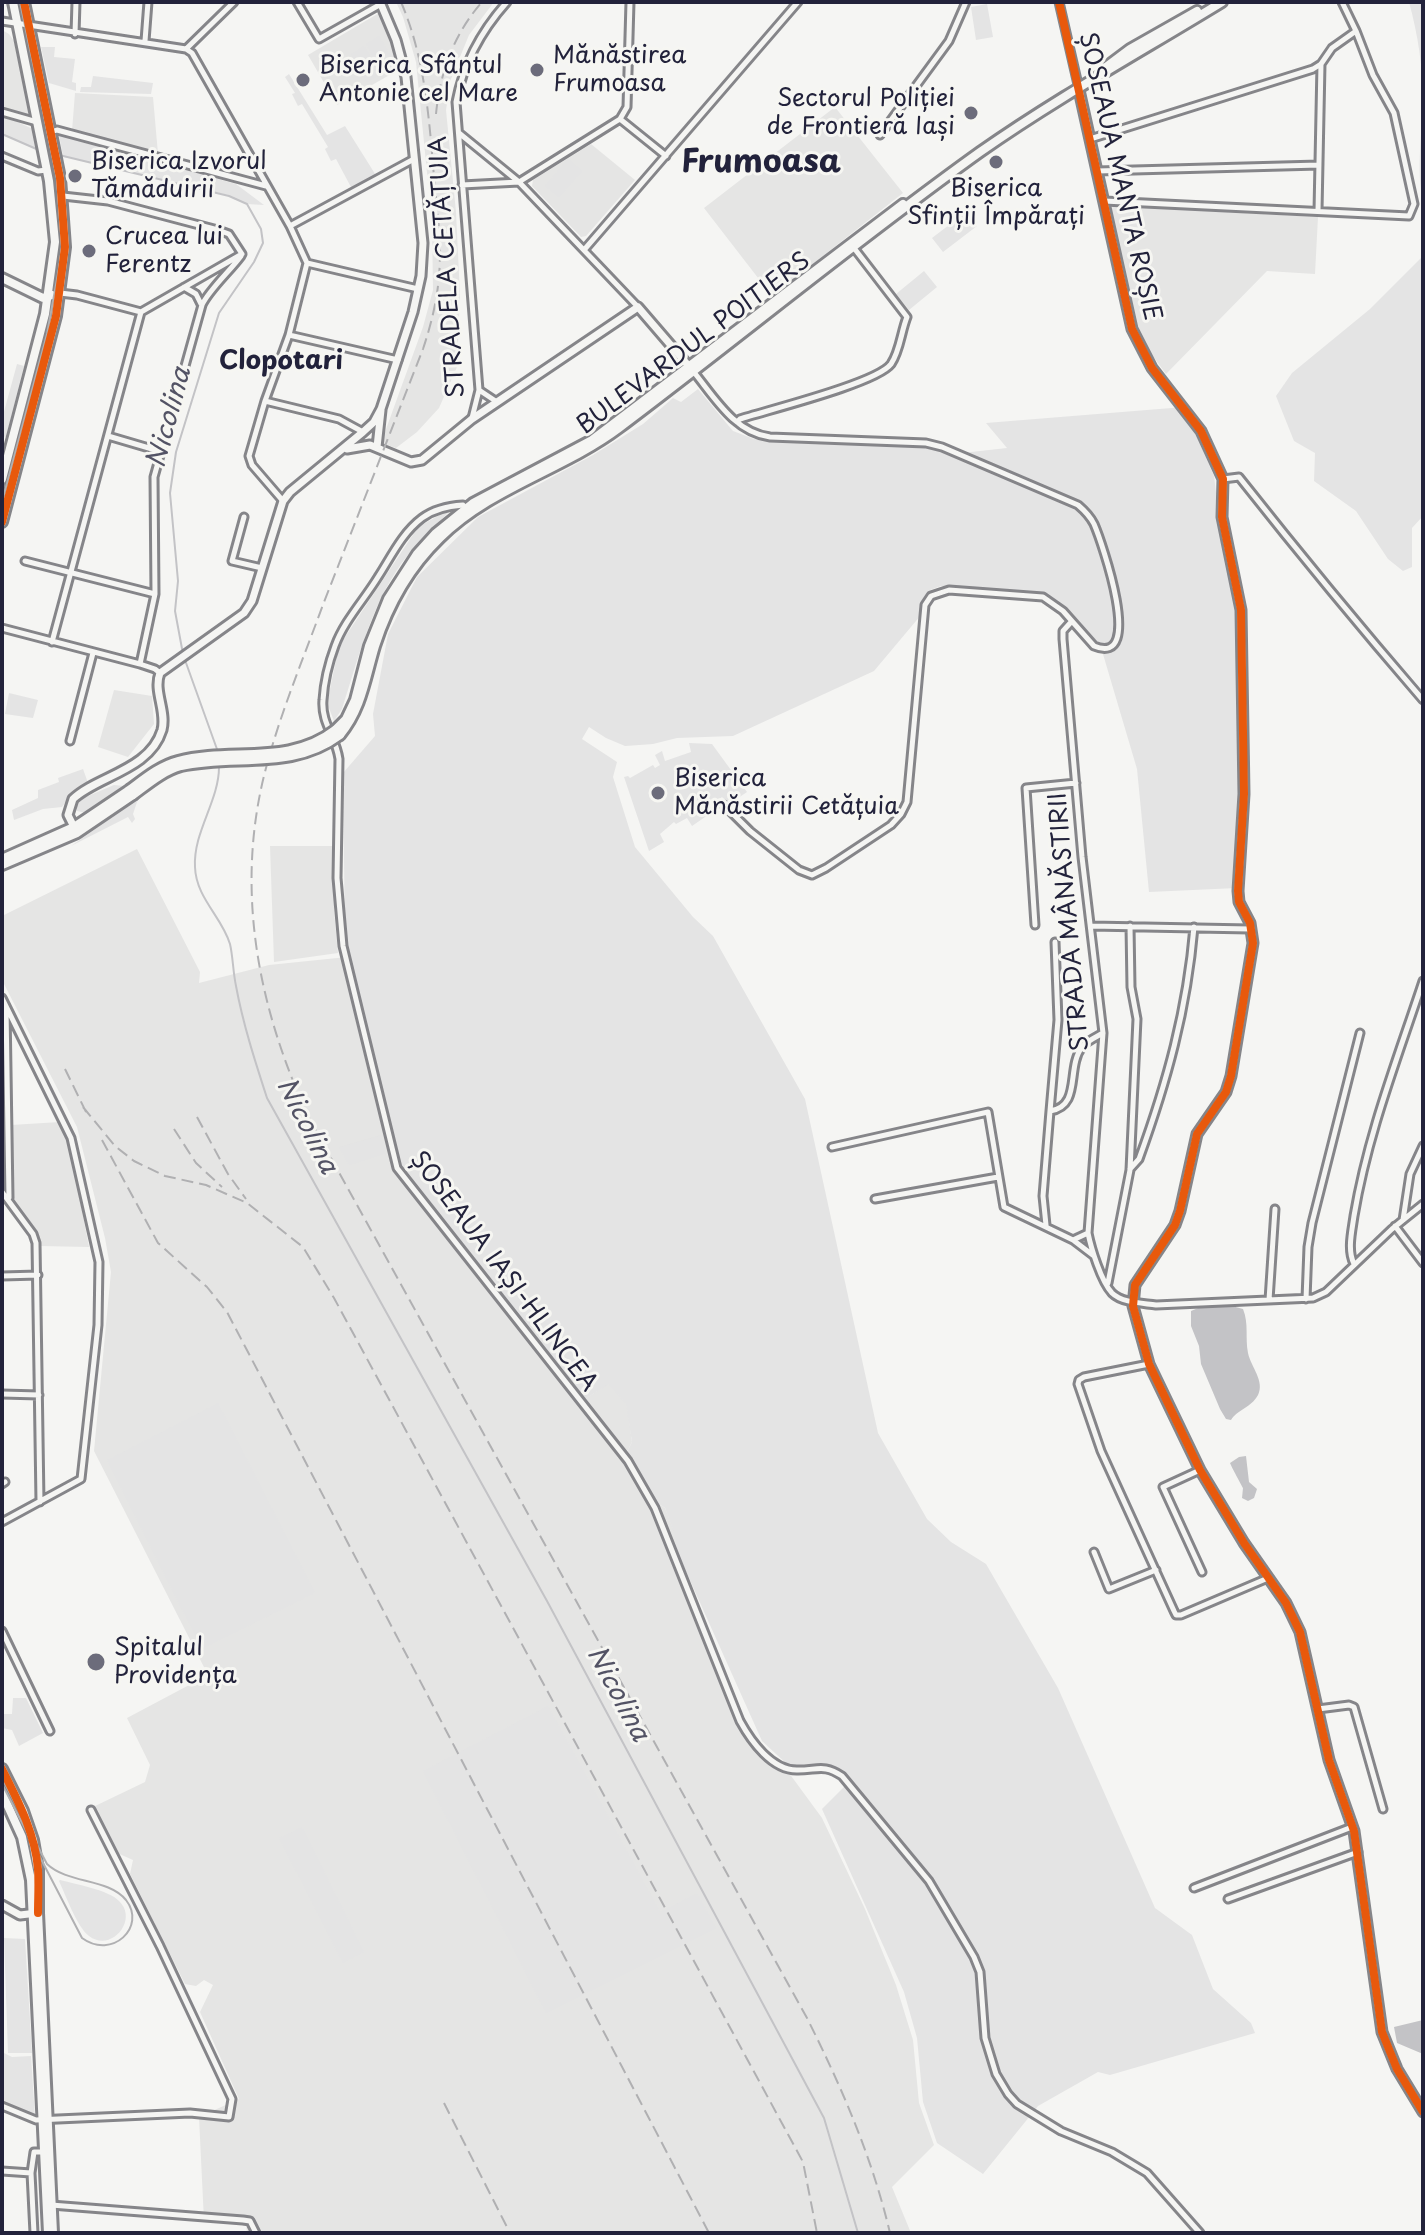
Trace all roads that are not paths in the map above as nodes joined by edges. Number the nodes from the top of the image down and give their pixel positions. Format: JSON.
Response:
{"nodes":[{"id":1,"x":13,"y":2,"type":"edge"},
{"id":2,"x":24,"y":2,"type":"edge"},
{"id":3,"x":76,"y":2,"type":"edge"},
{"id":4,"x":148,"y":2,"type":"edge"},
{"id":5,"x":234,"y":2,"type":"edge"},
{"id":6,"x":297,"y":2,"type":"edge"},
{"id":7,"x":507,"y":2,"type":"edge"},
{"id":8,"x":630,"y":2,"type":"edge"},
{"id":9,"x":798,"y":2,"type":"edge"},
{"id":10,"x":966,"y":2,"type":"edge"},
{"id":11,"x":1059,"y":2,"type":"edge"},
{"id":12,"x":1211,"y":2,"type":"edge"},
{"id":13,"x":1222,"y":2,"type":"edge"},
{"id":14,"x":1342,"y":2,"type":"edge"},
{"id":15,"x":381,"y":3,"type":"edge"},
{"id":16,"x":2,"y":21,"type":"edge"},
{"id":17,"x":17,"y":24,"type":"junction"},
{"id":18,"x":30,"y":27,"type":"junction"},
{"id":19,"x":1356,"y":31,"type":"junction"},
{"id":20,"x":75,"y":34,"type":"junction"},
{"id":21,"x":145,"y":41,"type":"junction"},
{"id":22,"x":186,"y":49,"type":"junction"},
{"id":23,"x":1321,"y":64,"type":"junction"},
{"id":24,"x":1078,"y":88,"type":"junction"},
{"id":25,"x":2,"y":112,"type":"edge"},
{"id":26,"x":620,"y":119,"type":"junction"},
{"id":27,"x":39,"y":126,"type":"junction"},
{"id":28,"x":458,"y":133,"type":"junction"},
{"id":29,"x":51,"y":134,"type":"junction"},
{"id":30,"x":880,"y":135,"type":"dead end"},
{"id":31,"x":1090,"y":139,"type":"junction"},
{"id":32,"x":2,"y":156,"type":"edge"},
{"id":33,"x":666,"y":156,"type":"junction"},
{"id":34,"x":414,"y":159,"type":"junction"},
{"id":35,"x":1319,"y":165,"type":"junction"},
{"id":36,"x":47,"y":166,"type":"junction"},
{"id":37,"x":1097,"y":171,"type":"junction"},
{"id":38,"x":519,"y":182,"type":"junction"},
{"id":39,"x":462,"y":185,"type":"junction"},
{"id":40,"x":267,"y":186,"type":"junction"},
{"id":41,"x":63,"y":196,"type":"junction"},
{"id":42,"x":1104,"y":201,"type":"junction"},
{"id":43,"x":1318,"y":211,"type":"junction"},
{"id":44,"x":290,"y":226,"type":"junction"},
{"id":45,"x":854,"y":248,"type":"junction"},
{"id":46,"x":584,"y":250,"type":"junction"},
{"id":47,"x":242,"y":254,"type":"junction"},
{"id":48,"x":307,"y":263,"type":"junction"},
{"id":49,"x":2,"y":278,"type":"edge"},
{"id":50,"x":183,"y":286,"type":"junction"},
{"id":51,"x":418,"y":289,"type":"junction"},
{"id":52,"x":60,"y":293,"type":"junction"},
{"id":53,"x":49,"y":296,"type":"junction"},
{"id":54,"x":202,"y":305,"type":"junction"},
{"id":55,"x":638,"y":307,"type":"junction"},
{"id":56,"x":141,"y":312,"type":"junction"},
{"id":57,"x":289,"y":335,"type":"junction"},
{"id":58,"x":398,"y":360,"type":"junction"},
{"id":59,"x":691,"y":369,"type":"junction"},
{"id":60,"x":479,"y":390,"type":"junction"},
{"id":61,"x":265,"y":401,"type":"junction"},
{"id":62,"x":497,"y":402,"type":"junction"},
{"id":63,"x":381,"y":409,"type":"junction"},
{"id":64,"x":472,"y":419,"type":"junction"},
{"id":65,"x":737,"y":422,"type":"junction"},
{"id":66,"x":363,"y":432,"type":"junction"},
{"id":67,"x":108,"y":436,"type":"junction"},
{"id":68,"x":377,"y":447,"type":"junction"},
{"id":69,"x":159,"y":451,"type":"junction"},
{"id":70,"x":341,"y":451,"type":"junction"},
{"id":71,"x":2,"y":479,"type":"edge"},
{"id":72,"x":1223,"y":479,"type":"junction"},
{"id":73,"x":283,"y":501,"type":"junction"},
{"id":74,"x":467,"y":511,"type":"junction"},
{"id":75,"x":244,"y":517,"type":"dead end"},
{"id":76,"x":2,"y":522,"type":"edge"},
{"id":77,"x":25,"y":561,"type":"dead end"},
{"id":78,"x":262,"y":568,"type":"junction"},
{"id":79,"x":70,"y":573,"type":"junction"},
{"id":80,"x":155,"y":594,"type":"junction"},
{"id":81,"x":1072,"y":621,"type":"junction"},
{"id":82,"x":2,"y":628,"type":"edge"},
{"id":83,"x":52,"y":642,"type":"junction"},
{"id":84,"x":93,"y":653,"type":"junction"},
{"id":85,"x":140,"y":664,"type":"junction"},
{"id":86,"x":160,"y":673,"type":"junction"},
{"id":87,"x":1423,"y":700,"type":"edge"},
{"id":88,"x":70,"y":741,"type":"dead end"},
{"id":89,"x":1076,"y":783,"type":"junction"},
{"id":90,"x":724,"y":805,"type":"dead end"},
{"id":91,"x":75,"y":830,"type":"junction"},
{"id":92,"x":2,"y":862,"type":"edge"},
{"id":93,"x":1035,"y":925,"type":"dead end"},
{"id":94,"x":1091,"y":926,"type":"junction"},
{"id":95,"x":1130,"y":926,"type":"junction"},
{"id":96,"x":1194,"y":927,"type":"junction"},
{"id":97,"x":1251,"y":929,"type":"junction"},
{"id":98,"x":1055,"y":942,"type":"dead end"},
{"id":99,"x":1423,"y":981,"type":"edge"},
{"id":100,"x":2,"y":998,"type":"edge"},
{"id":101,"x":6,"y":1005,"type":"junction"},
{"id":102,"x":1103,"y":1033,"type":"junction"},
{"id":103,"x":1360,"y":1033,"type":"dead end"},
{"id":104,"x":1050,"y":1111,"type":"junction"},
{"id":105,"x":1423,"y":1146,"type":"edge"},
{"id":106,"x":832,"y":1147,"type":"dead end"},
{"id":107,"x":1130,"y":1170,"type":"junction"},
{"id":108,"x":998,"y":1177,"type":"junction"},
{"id":109,"x":2,"y":1192,"type":"edge"},
{"id":110,"x":9,"y":1199,"type":"junction"},
{"id":111,"x":875,"y":1199,"type":"dead end"},
{"id":112,"x":1423,"y":1204,"type":"edge"},
{"id":113,"x":1275,"y":1209,"type":"dead end"},
{"id":114,"x":1403,"y":1220,"type":"junction"},
{"id":115,"x":1046,"y":1225,"type":"junction"},
{"id":116,"x":1395,"y":1226,"type":"junction"},
{"id":117,"x":1088,"y":1233,"type":"junction"},
{"id":118,"x":1073,"y":1240,"type":"junction"},
{"id":119,"x":1095,"y":1257,"type":"junction"},
{"id":120,"x":1423,"y":1263,"type":"edge"},
{"id":121,"x":1354,"y":1264,"type":"junction"},
{"id":122,"x":38,"y":1275,"type":"junction"},
{"id":123,"x":2,"y":1276,"type":"edge"},
{"id":124,"x":1107,"y":1283,"type":"junction"},
{"id":125,"x":1306,"y":1299,"type":"junction"},
{"id":126,"x":1269,"y":1300,"type":"junction"},
{"id":127,"x":1133,"y":1301,"type":"junction"},
{"id":128,"x":1149,"y":1364,"type":"junction"},
{"id":129,"x":2,"y":1394,"type":"edge"},
{"id":130,"x":39,"y":1395,"type":"junction"},
{"id":131,"x":1200,"y":1470,"type":"junction"},
{"id":132,"x":40,"y":1502,"type":"junction"},
{"id":133,"x":2,"y":1522,"type":"edge"},
{"id":134,"x":1094,"y":1552,"type":"dead end"},
{"id":135,"x":1156,"y":1570,"type":"junction"},
{"id":136,"x":1202,"y":1572,"type":"dead end"},
{"id":137,"x":1269,"y":1578,"type":"junction"},
{"id":138,"x":2,"y":1631,"type":"edge"},
{"id":139,"x":1318,"y":1709,"type":"junction"},
{"id":140,"x":50,"y":1731,"type":"dead end"},
{"id":141,"x":2,"y":1769,"type":"edge"},
{"id":142,"x":2,"y":1793,"type":"edge"},
{"id":143,"x":1383,"y":1809,"type":"dead end"},
{"id":144,"x":91,"y":1810,"type":"dead end"},
{"id":145,"x":1353,"y":1827,"type":"junction"},
{"id":146,"x":1359,"y":1852,"type":"junction"},
{"id":147,"x":1194,"y":1888,"type":"dead end"},
{"id":148,"x":1228,"y":1899,"type":"dead end"},
{"id":149,"x":2,"y":1905,"type":"edge"},
{"id":150,"x":35,"y":1914,"type":"junction"},
{"id":151,"x":2,"y":2106,"type":"edge"},
{"id":152,"x":1423,"y":2112,"type":"edge"},
{"id":153,"x":44,"y":2120,"type":"junction"},
{"id":154,"x":46,"y":2151,"type":"junction"},
{"id":155,"x":2,"y":2171,"type":"edge"},
{"id":156,"x":31,"y":2173,"type":"junction"},
{"id":157,"x":49,"y":2205,"type":"junction"},
{"id":158,"x":34,"y":2233,"type":"edge"},
{"id":159,"x":50,"y":2233,"type":"edge"},
{"id":160,"x":256,"y":2233,"type":"edge"},
{"id":161,"x":1200,"y":2233,"type":"edge"}],
"edges":[{"from":1,"to":17,"type":"main road"},
{"from":2,"to":18,"type":"main road"},
{"from":3,"to":20,"type":"street"},
{"from":4,"to":21,"type":"street"},
{"from":5,"to":22,"type":"street"},
{"from":6,"to":15,"type":"street"},
{"from":7,"to":28,"type":"street","name":"STRADELA CETĂȚUIA"},
{"from":8,"to":26,"type":"street"},
{"from":9,"to":33,"type":"street"},
{"from":10,"to":30,"type":"street"},
{"from":11,"to":24,"type":"street","name":"ȘOSEAUA MANTA ROȘIE"},
{"from":12,"to":24,"type":"main road","name":"BULEVARDUL POITIERS"},
{"from":13,"to":24,"type":"main road","name":"BULEVARDUL POITIERS"},
{"from":14,"to":19,"type":"street"},
{"from":15,"to":34,"type":"street"},
{"from":16,"to":17,"type":"street"},
{"from":17,"to":18,"type":"street"},
{"from":17,"to":27,"type":"main road"},
{"from":18,"to":20,"type":"street"},
{"from":18,"to":29,"type":"main road"},
{"from":19,"to":23,"type":"street"},
{"from":19,"to":43,"type":"street"},
{"from":20,"to":21,"type":"street"},
{"from":21,"to":22,"type":"street"},
{"from":22,"to":40,"type":"street"},
{"from":23,"to":31,"type":"street"},
{"from":23,"to":35,"type":"street"},
{"from":24,"to":31,"type":"street","name":"ȘOSEAUA MANTA ROȘIE"},
{"from":24,"to":45,"type":"main road","name":"BULEVARDUL POITIERS"},
{"from":24,"to":59,"type":"main road","name":"BULEVARDUL POITIERS"},
{"from":25,"to":27,"type":"street"},
{"from":26,"to":33,"type":"street"},
{"from":26,"to":38,"type":"street"},
{"from":27,"to":36,"type":"main road"},
{"from":28,"to":38,"type":"street"},
{"from":28,"to":39,"type":"street","name":"STRADELA CETĂȚUIA"},
{"from":29,"to":40,"type":"street"},
{"from":29,"to":41,"type":"main road"},
{"from":31,"to":37,"type":"street","name":"ȘOSEAUA MANTA ROȘIE"},
{"from":32,"to":36,"type":"street"},
{"from":33,"to":46,"type":"street"},
{"from":34,"to":44,"type":"street"},
{"from":34,"to":51,"type":"street"},
{"from":35,"to":37,"type":"street"},
{"from":35,"to":43,"type":"street"},
{"from":36,"to":53,"type":"main road"},
{"from":37,"to":42,"type":"street","name":"ȘOSEAUA MANTA ROȘIE"},
{"from":38,"to":39,"type":"street"},
{"from":38,"to":46,"type":"street"},
{"from":39,"to":60,"type":"street","name":"STRADELA CETĂȚUIA"},
{"from":40,"to":44,"type":"street"},
{"from":41,"to":47,"type":"street"},
{"from":41,"to":52,"type":"main road"},
{"from":42,"to":43,"type":"street"},
{"from":42,"to":72,"type":"street","name":"ȘOSEAUA MANTA ROȘIE"},
{"from":44,"to":48,"type":"street"},
{"from":45,"to":59,"type":"main road","name":"BULEVARDUL POITIERS"},
{"from":45,"to":65,"type":"street"},
{"from":46,"to":55,"type":"street"},
{"from":47,"to":50,"type":"street"},
{"from":47,"to":54,"type":"street"},
{"from":48,"to":51,"type":"street"},
{"from":48,"to":57,"type":"street"},
{"from":49,"to":53,"type":"main road"},
{"from":50,"to":54,"type":"street"},
{"from":50,"to":56,"type":"street"},
{"from":51,"to":58,"type":"street"},
{"from":52,"to":53,"type":"main road"},
{"from":52,"to":56,"type":"street"},
{"from":52,"to":76,"type":"main road"},
{"from":53,"to":71,"type":"main road"},
{"from":54,"to":69,"type":"street"},
{"from":55,"to":59,"type":"street"},
{"from":55,"to":62,"type":"street"},
{"from":56,"to":67,"type":"street"},
{"from":57,"to":58,"type":"street"},
{"from":57,"to":61,"type":"street"},
{"from":58,"to":63,"type":"street"},
{"from":59,"to":65,"type":"street"},
{"from":59,"to":74,"type":"main road","name":"BULEVARDUL POITIERS"},
{"from":60,"to":62,"type":"street"},
{"from":60,"to":64,"type":"street","name":"STRADELA CETĂȚUIA"},
{"from":61,"to":66,"type":"street"},
{"from":61,"to":73,"type":"street"},
{"from":62,"to":64,"type":"street"},
{"from":63,"to":66,"type":"street"},
{"from":63,"to":68,"type":"street"},
{"from":64,"to":68,"type":"street"},
{"from":65,"to":81,"type":"street"},
{"from":66,"to":70,"type":"street"},
{"from":67,"to":69,"type":"street"},
{"from":67,"to":79,"type":"street"},
{"from":68,"to":70,"type":"street"},
{"from":69,"to":80,"type":"street"},
{"from":70,"to":73,"type":"street"},
{"from":72,"to":87,"type":"street"},
{"from":72,"to":97,"type":"street"},
{"from":73,"to":78,"type":"street"},
{"from":74,"to":91,"type":"main road","name":"BULEVARDUL POITIERS","bridge":true},
{"from":74,"to":161,"type":"street","name":"ȘOSEAUA IAȘI-HLINCEA"},
{"from":75,"to":78,"type":"street"},
{"from":77,"to":79,"type":"street"},
{"from":78,"to":86,"type":"street"},
{"from":79,"to":80,"type":"street"},
{"from":79,"to":83,"type":"street"},
{"from":80,"to":85,"type":"street"},
{"from":81,"to":89,"type":"street","name":"STRADA MÂNĂSTIRII"},
{"from":81,"to":90,"type":"street"},
{"from":82,"to":83,"type":"street"},
{"from":83,"to":84,"type":"street"},
{"from":84,"to":85,"type":"street"},
{"from":84,"to":88,"type":"street"},
{"from":85,"to":86,"type":"street"},
{"from":86,"to":91,"type":"street"},
{"from":89,"to":93,"type":"street"},
{"from":89,"to":94,"type":"street","name":"STRADA MÂNĂSTIRII"},
{"from":91,"to":92,"type":"main road","name":"BULEVARDUL POITIERS"},
{"from":94,"to":95,"type":"street"},
{"from":94,"to":102,"type":"street","name":"STRADA MÂNĂSTIRII"},
{"from":95,"to":96,"type":"street"},
{"from":95,"to":107,"type":"street"},
{"from":96,"to":97,"type":"street"},
{"from":96,"to":107,"type":"street"},
{"from":97,"to":127,"type":"street"},
{"from":98,"to":104,"type":"street"},
{"from":99,"to":121,"type":"street"},
{"from":100,"to":101,"type":"street"},
{"from":101,"to":110,"type":"street"},
{"from":101,"to":132,"type":"street"},
{"from":102,"to":104,"type":"street"},
{"from":102,"to":117,"type":"street","name":"STRADA MÂNĂSTIRII"},
{"from":103,"to":125,"type":"street"},
{"from":104,"to":115,"type":"street"},
{"from":105,"to":114,"type":"street"},
{"from":106,"to":108,"type":"street"},
{"from":107,"to":124,"type":"street"},
{"from":108,"to":111,"type":"street"},
{"from":108,"to":115,"type":"street"},
{"from":109,"to":110,"type":"street"},
{"from":110,"to":122,"type":"street"},
{"from":112,"to":114,"type":"street"},
{"from":113,"to":126,"type":"street"},
{"from":114,"to":116,"type":"street"},
{"from":115,"to":118,"type":"street"},
{"from":116,"to":120,"type":"street"},
{"from":116,"to":121,"type":"street"},
{"from":117,"to":118,"type":"street"},
{"from":117,"to":119,"type":"street","name":"STRADA MÂNĂSTIRII"},
{"from":118,"to":119,"type":"street"},
{"from":119,"to":124,"type":"street","name":"STRADA MÂNĂSTIRII"},
{"from":121,"to":125,"type":"street"},
{"from":122,"to":123,"type":"street"},
{"from":122,"to":130,"type":"street"},
{"from":124,"to":127,"type":"street"},
{"from":125,"to":126,"type":"street"},
{"from":126,"to":127,"type":"street"},
{"from":127,"to":128,"type":"street"},
{"from":128,"to":131,"type":"street"},
{"from":128,"to":135,"type":"street"},
{"from":129,"to":130,"type":"street"},
{"from":130,"to":132,"type":"street"},
{"from":131,"to":136,"type":"street"},
{"from":131,"to":137,"type":"street"},
{"from":132,"to":133,"type":"street"},
{"from":134,"to":135,"type":"street"},
{"from":135,"to":137,"type":"street"},
{"from":137,"to":139,"type":"street"},
{"from":138,"to":140,"type":"street"},
{"from":139,"to":143,"type":"street"},
{"from":139,"to":145,"type":"street"},
{"from":141,"to":150,"type":"main road"},
{"from":142,"to":150,"type":"main road"},
{"from":144,"to":153,"type":"street"},
{"from":145,"to":146,"type":"street"},
{"from":145,"to":147,"type":"street"},
{"from":146,"to":148,"type":"street"},
{"from":146,"to":152,"type":"street"},
{"from":149,"to":150,"type":"street"},
{"from":150,"to":153,"type":"main road"},
{"from":151,"to":153,"type":"street"},
{"from":153,"to":154,"type":"main road"},
{"from":154,"to":156,"type":"street"},
{"from":154,"to":157,"type":"main road"},
{"from":155,"to":156,"type":"street"},
{"from":156,"to":158,"type":"street"},
{"from":157,"to":159,"type":"main road"},
{"from":157,"to":160,"type":"street"}]}
